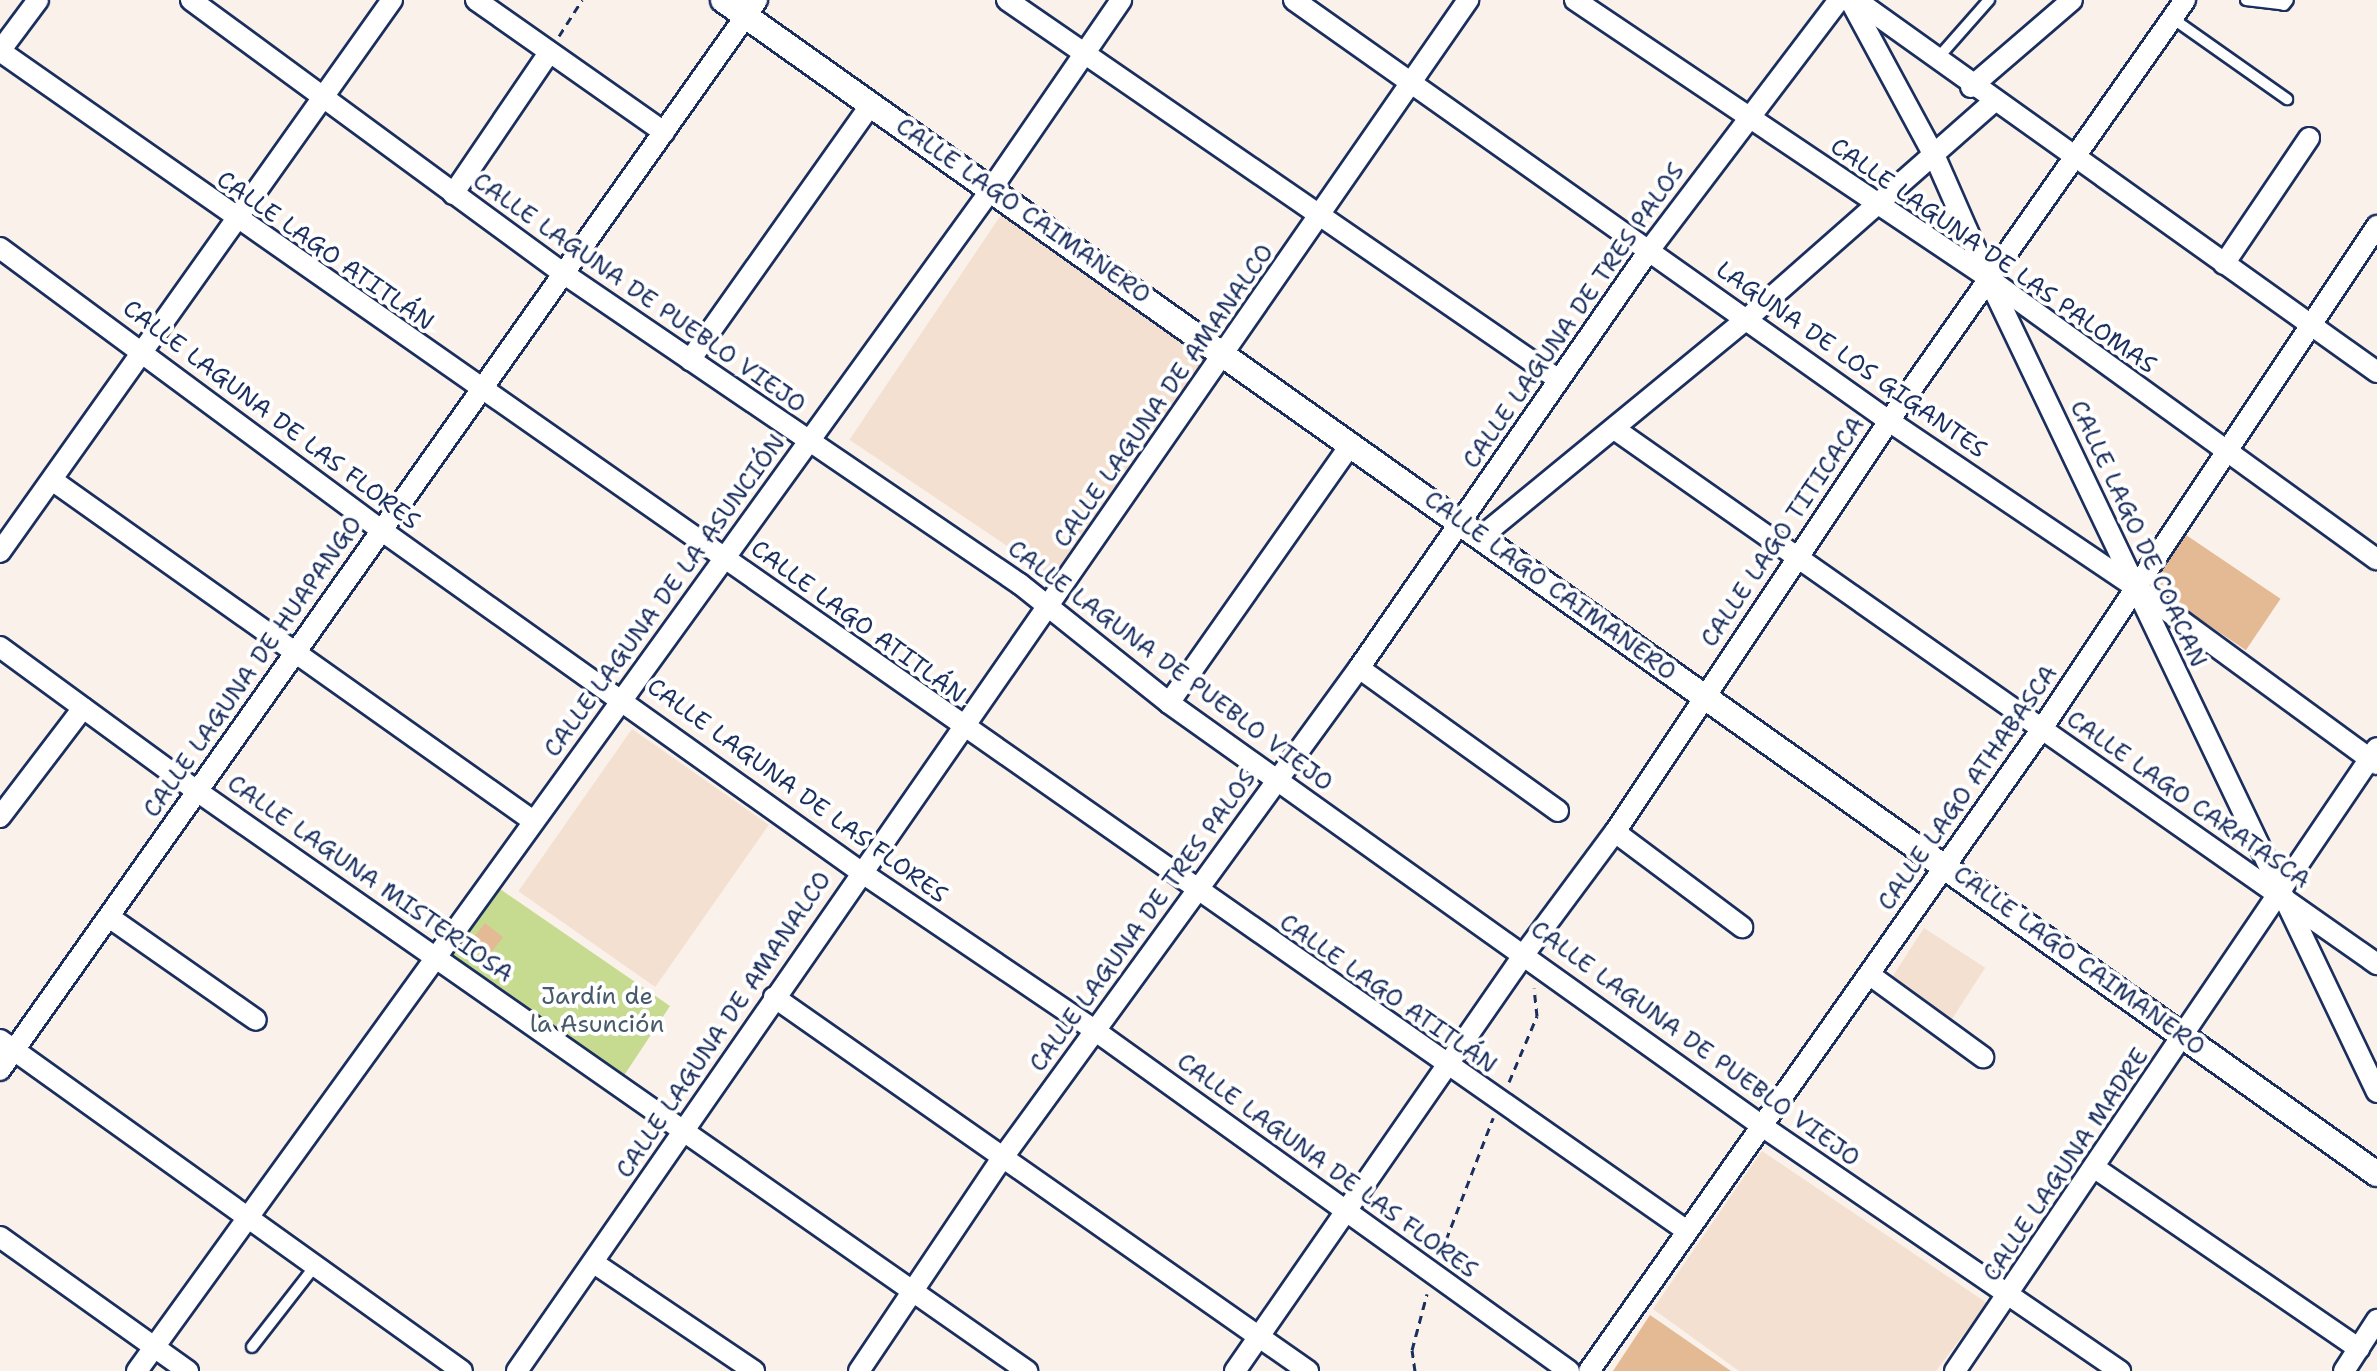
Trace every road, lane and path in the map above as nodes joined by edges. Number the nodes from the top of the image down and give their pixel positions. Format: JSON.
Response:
{"nodes":[{"id":1,"x":38,"y":0,"type":"edge"},
{"id":2,"x":191,"y":0,"type":"edge"},
{"id":3,"x":392,"y":0,"type":"edge"},
{"id":4,"x":476,"y":0,"type":"edge"},
{"id":5,"x":582,"y":0,"type":"edge"},
{"id":6,"x":723,"y":0,"type":"edge"},
{"id":7,"x":1007,"y":0,"type":"edge"},
{"id":8,"x":1121,"y":0,"type":"edge"},
{"id":9,"x":1294,"y":0,"type":"edge"},
{"id":10,"x":1468,"y":0,"type":"edge"},
{"id":11,"x":1575,"y":0,"type":"edge"},
{"id":12,"x":1839,"y":0,"type":"edge"},
{"id":13,"x":1853,"y":0,"type":"edge"},
{"id":14,"x":1989,"y":0,"type":"edge"},
{"id":15,"x":2072,"y":0,"type":"edge"},
{"id":16,"x":2185,"y":0,"type":"edge"},
{"id":17,"x":2246,"y":0,"type":"edge"},
{"id":18,"x":2288,"y":0,"type":"edge"},
{"id":19,"x":751,"y":8,"type":"edge"},
{"id":20,"x":2172,"y":18,"type":"junction"},
{"id":21,"x":0,"y":51,"type":"edge"},
{"id":22,"x":549,"y":53,"type":"junction"},
{"id":23,"x":1085,"y":54,"type":"junction"},
{"id":24,"x":1936,"y":61,"type":"junction"},
{"id":25,"x":1410,"y":82,"type":"junction"},
{"id":26,"x":1971,"y":87,"type":"junction"},
{"id":27,"x":323,"y":96,"type":"junction"},
{"id":28,"x":2287,"y":99,"type":"dead end"},
{"id":29,"x":1993,"y":102,"type":"junction"},
{"id":30,"x":871,"y":104,"type":"junction"},
{"id":31,"x":1746,"y":118,"type":"junction"},
{"id":32,"x":664,"y":132,"type":"junction"},
{"id":33,"x":2309,"y":138,"type":"dead end"},
{"id":34,"x":1935,"y":157,"type":"junction"},
{"id":35,"x":2071,"y":157,"type":"junction"},
{"id":36,"x":992,"y":188,"type":"junction"},
{"id":37,"x":453,"y":194,"type":"junction"},
{"id":38,"x":1877,"y":208,"type":"junction"},
{"id":39,"x":1319,"y":219,"type":"junction"},
{"id":40,"x":235,"y":220,"type":"junction"},
{"id":41,"x":2377,"y":226,"type":"edge"},
{"id":42,"x":0,"y":248,"type":"edge"},
{"id":43,"x":1650,"y":249,"type":"junction"},
{"id":44,"x":2224,"y":264,"type":"junction"},
{"id":45,"x":563,"y":273,"type":"junction"},
{"id":46,"x":1988,"y":278,"type":"junction"},
{"id":47,"x":1748,"y":318,"type":"junction"},
{"id":48,"x":2310,"y":325,"type":"junction"},
{"id":49,"x":142,"y":350,"type":"junction"},
{"id":50,"x":1226,"y":354,"type":"junction"},
{"id":51,"x":690,"y":360,"type":"junction"},
{"id":52,"x":2377,"y":372,"type":"edge"},
{"id":53,"x":1559,"y":380,"type":"junction"},
{"id":54,"x":477,"y":390,"type":"junction"},
{"id":55,"x":1889,"y":421,"type":"junction"},
{"id":56,"x":1616,"y":430,"type":"junction"},
{"id":57,"x":808,"y":443,"type":"junction"},
{"id":58,"x":1351,"y":444,"type":"junction"},
{"id":59,"x":2224,"y":451,"type":"junction"},
{"id":60,"x":52,"y":480,"type":"junction"},
{"id":61,"x":381,"y":530,"type":"junction"},
{"id":62,"x":1472,"y":530,"type":"junction"},
{"id":63,"x":0,"y":552,"type":"edge"},
{"id":64,"x":1798,"y":557,"type":"junction"},
{"id":65,"x":724,"y":558,"type":"junction"},
{"id":66,"x":2377,"y":560,"type":"edge"},
{"id":67,"x":2135,"y":587,"type":"junction"},
{"id":68,"x":1048,"y":608,"type":"junction"},
{"id":69,"x":0,"y":647,"type":"edge"},
{"id":70,"x":294,"y":655,"type":"junction"},
{"id":71,"x":1359,"y":668,"type":"junction"},
{"id":72,"x":1703,"y":696,"type":"junction"},
{"id":73,"x":623,"y":698,"type":"junction"},
{"id":74,"x":1169,"y":703,"type":"junction"},
{"id":75,"x":83,"y":708,"type":"junction"},
{"id":76,"x":964,"y":730,"type":"junction"},
{"id":77,"x":2041,"y":730,"type":"junction"},
{"id":78,"x":2375,"y":757,"type":"edge"},
{"id":79,"x":1277,"y":780,"type":"junction"},
{"id":80,"x":197,"y":791,"type":"junction"},
{"id":81,"x":1558,"y":811,"type":"dead end"},
{"id":82,"x":0,"y":817,"type":"edge"},
{"id":83,"x":533,"y":821,"type":"junction"},
{"id":84,"x":1615,"y":832,"type":"junction"},
{"id":85,"x":1946,"y":866,"type":"junction"},
{"id":86,"x":861,"y":872,"type":"junction"},
{"id":87,"x":1196,"y":892,"type":"junction"},
{"id":88,"x":2280,"y":895,"type":"junction"},
{"id":89,"x":109,"y":917,"type":"junction"},
{"id":90,"x":1742,"y":927,"type":"dead end"},
{"id":91,"x":1525,"y":953,"type":"junction"},
{"id":92,"x":436,"y":955,"type":"junction"},
{"id":93,"x":2377,"y":964,"type":"edge"},
{"id":94,"x":1870,"y":975,"type":"junction"},
{"id":95,"x":774,"y":997,"type":"junction"},
{"id":96,"x":256,"y":1020,"type":"dead end"},
{"id":97,"x":1097,"y":1032,"type":"junction"},
{"id":98,"x":2186,"y":1036,"type":"junction"},
{"id":99,"x":7,"y":1046,"type":"edge"},
{"id":100,"x":1983,"y":1057,"type":"dead end"},
{"id":101,"x":1448,"y":1067,"type":"junction"},
{"id":102,"x":0,"y":1070,"type":"edge"},
{"id":103,"x":2377,"y":1092,"type":"edge"},
{"id":104,"x":1762,"y":1126,"type":"junction"},
{"id":105,"x":685,"y":1128,"type":"junction"},
{"id":106,"x":1001,"y":1160,"type":"junction"},
{"id":107,"x":2095,"y":1168,"type":"junction"},
{"id":108,"x":2377,"y":1174,"type":"edge"},
{"id":109,"x":1347,"y":1211,"type":"junction"},
{"id":110,"x":247,"y":1219,"type":"junction"},
{"id":111,"x":1687,"y":1231,"type":"junction"},
{"id":112,"x":0,"y":1237,"type":"edge"},
{"id":113,"x":594,"y":1263,"type":"junction"},
{"id":114,"x":315,"y":1266,"type":"junction"},
{"id":115,"x":1432,"y":1275,"type":"junction"},
{"id":116,"x":913,"y":1289,"type":"junction"},
{"id":117,"x":2009,"y":1296,"type":"junction"},
{"id":118,"x":2377,"y":1320,"type":"edge"},
{"id":119,"x":1259,"y":1338,"type":"junction"},
{"id":120,"x":155,"y":1347,"type":"junction"},
{"id":121,"x":252,"y":1347,"type":"dead end"},
{"id":122,"x":2359,"y":1349,"type":"junction"},
{"id":123,"x":137,"y":1371,"type":"edge"},
{"id":124,"x":188,"y":1371,"type":"edge"},
{"id":125,"x":462,"y":1371,"type":"edge"},
{"id":126,"x":517,"y":1371,"type":"edge"},
{"id":127,"x":754,"y":1371,"type":"edge"},
{"id":128,"x":859,"y":1371,"type":"edge"},
{"id":129,"x":1027,"y":1371,"type":"edge"},
{"id":130,"x":1235,"y":1371,"type":"edge"},
{"id":131,"x":1308,"y":1371,"type":"edge"},
{"id":132,"x":1415,"y":1371,"type":"edge"},
{"id":133,"x":1569,"y":1371,"type":"edge"},
{"id":134,"x":1589,"y":1371,"type":"edge"},
{"id":135,"x":1955,"y":1371,"type":"edge"},
{"id":136,"x":2120,"y":1371,"type":"edge"},
{"id":137,"x":2344,"y":1371,"type":"edge"}],
"edges":[{"from":1,"to":21,"type":"street"},
{"from":2,"to":27,"type":"street","name":"CALLE LAGUNA DE PUEBLO VIEJO"},
{"from":3,"to":27,"type":"street"},
{"from":4,"to":22,"type":"street"},
{"from":5,"to":22,"type":"path"},
{"from":6,"to":19,"type":"street","name":"CALLE LAGO CAIMANERO"},
{"from":7,"to":23,"type":"street"},
{"from":8,"to":23,"type":"street","name":"CALLE LAGUNA DE LA ASUNCIÓN"},
{"from":9,"to":25,"type":"street","name":"LAGUNA DE LOS GIGANTES"},
{"from":10,"to":25,"type":"street","name":"CALLE LAGUNA DE AMANALCO"},
{"from":11,"to":31,"type":"street","name":"CALLE LAGUNA DE LAS PALOMAS"},
{"from":12,"to":31,"type":"street","name":"CALLE LAGUNA DE TRES PALOS"},
{"from":13,"to":24,"type":"street"},
{"from":13,"to":34,"type":"street","name":"CALLE LAGO DE COACAN"},
{"from":14,"to":24,"type":"lane"},
{"from":15,"to":26,"type":"street"},
{"from":16,"to":20,"type":"street","name":"CALLE LAGO TITICACA"},
{"from":17,"to":18,"type":"lane"},
{"from":19,"to":30,"type":"street","name":"CALLE LAGO CAIMANERO"},
{"from":19,"to":32,"type":"street","name":"CALLE LAGUNA DE HUAPANGO"},
{"from":20,"to":28,"type":"lane"},
{"from":20,"to":35,"type":"street","name":"CALLE LAGO TITICACA"},
{"from":21,"to":40,"type":"street","name":"CALLE LAGO ATITLÁN"},
{"from":22,"to":32,"type":"street"},
{"from":22,"to":37,"type":"street"},
{"from":23,"to":36,"type":"street","name":"CALLE LAGUNA DE LA ASUNCIÓN"},
{"from":23,"to":39,"type":"street"},
{"from":24,"to":26,"type":"street"},
{"from":25,"to":39,"type":"street","name":"CALLE LAGUNA DE AMANALCO"},
{"from":25,"to":43,"type":"street","name":"LAGUNA DE LOS GIGANTES"},
{"from":26,"to":29,"type":"street"},
{"from":27,"to":37,"type":"street","name":"CALLE LAGUNA DE PUEBLO VIEJO"},
{"from":27,"to":40,"type":"street"},
{"from":29,"to":34,"type":"street"},
{"from":29,"to":35,"type":"street"},
{"from":30,"to":36,"type":"street","name":"CALLE LAGO CAIMANERO"},
{"from":30,"to":51,"type":"street"},
{"from":31,"to":38,"type":"street","name":"CALLE LAGUNA DE LAS PALOMAS"},
{"from":31,"to":43,"type":"street","name":"CALLE LAGUNA DE TRES PALOS"},
{"from":32,"to":45,"type":"street","name":"CALLE LAGUNA DE HUAPANGO"},
{"from":33,"to":44,"type":"street"},
{"from":34,"to":38,"type":"street"},
{"from":34,"to":46,"type":"street","name":"CALLE LAGO DE COACAN"},
{"from":35,"to":44,"type":"street"},
{"from":35,"to":46,"type":"street","name":"CALLE LAGO TITICACA"},
{"from":36,"to":50,"type":"street","name":"CALLE LAGO CAIMANERO"},
{"from":36,"to":57,"type":"street","name":"CALLE LAGUNA DE LA ASUNCIÓN"},
{"from":37,"to":45,"type":"street","name":"CALLE LAGUNA DE PUEBLO VIEJO"},
{"from":38,"to":46,"type":"street","name":"CALLE LAGUNA DE LAS PALOMAS"},
{"from":38,"to":47,"type":"street"},
{"from":39,"to":50,"type":"street","name":"CALLE LAGUNA DE AMANALCO"},
{"from":39,"to":53,"type":"street"},
{"from":40,"to":49,"type":"street"},
{"from":40,"to":54,"type":"street","name":"CALLE LAGO ATITLÁN"},
{"from":41,"to":48,"type":"street","name":"CALLE LAGO ATHABASCA"},
{"from":42,"to":49,"type":"street","name":"CALLE LAGUNA DE LAS FLORES"},
{"from":43,"to":47,"type":"street","name":"LAGUNA DE LOS GIGANTES"},
{"from":43,"to":53,"type":"street","name":"CALLE LAGUNA DE TRES PALOS"},
{"from":44,"to":48,"type":"street"},
{"from":45,"to":51,"type":"street","name":"CALLE LAGUNA DE PUEBLO VIEJO"},
{"from":45,"to":54,"type":"street","name":"CALLE LAGUNA DE HUAPANGO"},
{"from":46,"to":55,"type":"street","name":"CALLE LAGO TITICACA"},
{"from":46,"to":59,"type":"street","name":"CALLE LAGUNA DE LAS PALOMAS"},
{"from":46,"to":67,"type":"street","name":"CALLE LAGO DE COACAN"},
{"from":47,"to":55,"type":"street","name":"LAGUNA DE LOS GIGANTES"},
{"from":47,"to":56,"type":"street"},
{"from":48,"to":52,"type":"street"},
{"from":48,"to":59,"type":"street","name":"CALLE LAGO ATHABASCA"},
{"from":49,"to":60,"type":"street"},
{"from":49,"to":61,"type":"street","name":"CALLE LAGUNA DE LAS FLORES"},
{"from":50,"to":58,"type":"street","name":"CALLE LAGO CAIMANERO"},
{"from":50,"to":68,"type":"street","name":"CALLE LAGUNA DE AMANALCO"},
{"from":51,"to":57,"type":"street","name":"CALLE LAGUNA DE PUEBLO VIEJO"},
{"from":53,"to":62,"type":"street","name":"CALLE LAGUNA DE TRES PALOS"},
{"from":54,"to":61,"type":"street","name":"CALLE LAGUNA DE HUAPANGO"},
{"from":54,"to":65,"type":"street","name":"CALLE LAGO ATITLÁN"},
{"from":55,"to":64,"type":"street","name":"CALLE LAGO TITICACA"},
{"from":55,"to":67,"type":"street","name":"LAGUNA DE LOS GIGANTES"},
{"from":56,"to":62,"type":"street"},
{"from":56,"to":64,"type":"street","name":"CALLE LAGO CARATASCA"},
{"from":57,"to":65,"type":"street","name":"CALLE LAGUNA DE LA ASUNCIÓN"},
{"from":57,"to":68,"type":"street","name":"CALLE LAGUNA DE PUEBLO VIEJO"},
{"from":58,"to":62,"type":"street","name":"CALLE LAGO CAIMANERO"},
{"from":58,"to":74,"type":"street"},
{"from":59,"to":66,"type":"street","name":"CALLE LAGUNA DE LAS PALOMAS"},
{"from":59,"to":67,"type":"street","name":"CALLE LAGO ATHABASCA"},
{"from":60,"to":63,"type":"street"},
{"from":60,"to":70,"type":"street"},
{"from":61,"to":70,"type":"street","name":"CALLE LAGUNA DE HUAPANGO"},
{"from":61,"to":73,"type":"street","name":"CALLE LAGUNA DE LAS FLORES"},
{"from":62,"to":71,"type":"street","name":"CALLE LAGUNA DE TRES PALOS"},
{"from":62,"to":72,"type":"street","name":"CALLE LAGO CAIMANERO"},
{"from":64,"to":72,"type":"street","name":"CALLE LAGO TITICACA"},
{"from":64,"to":77,"type":"street","name":"CALLE LAGO CARATASCA"},
{"from":65,"to":73,"type":"street","name":"CALLE LAGUNA DE LA ASUNCIÓN"},
{"from":65,"to":76,"type":"street","name":"CALLE LAGO ATITLÁN"},
{"from":67,"to":77,"type":"street","name":"CALLE LAGO ATHABASCA"},
{"from":67,"to":78,"type":"street","name":"LAGUNA DE LOS GIGANTES"},
{"from":67,"to":88,"type":"street","name":"CALLE LAGO DE COACAN"},
{"from":68,"to":74,"type":"street","name":"CALLE LAGUNA DE PUEBLO VIEJO"},
{"from":68,"to":76,"type":"street","name":"CALLE LAGUNA DE AMANALCO"},
{"from":69,"to":75,"type":"street","name":"CALLE LAGUNA MISTERIOSA"},
{"from":70,"to":80,"type":"street","name":"CALLE LAGUNA DE HUAPANGO"},
{"from":70,"to":83,"type":"street"},
{"from":71,"to":79,"type":"street","name":"CALLE LAGUNA DE TRES PALOS"},
{"from":71,"to":81,"type":"street"},
{"from":72,"to":84,"type":"street","name":"CALLE LAGO TITICACA"},
{"from":72,"to":85,"type":"street","name":"CALLE LAGO CAIMANERO"},
{"from":73,"to":83,"type":"street","name":"CALLE LAGUNA DE LA ASUNCIÓN"},
{"from":73,"to":86,"type":"street","name":"CALLE LAGUNA DE LAS FLORES"},
{"from":74,"to":79,"type":"street","name":"CALLE LAGUNA DE PUEBLO VIEJO"},
{"from":75,"to":80,"type":"street","name":"CALLE LAGUNA MISTERIOSA"},
{"from":75,"to":82,"type":"street"},
{"from":76,"to":86,"type":"street","name":"CALLE LAGUNA DE AMANALCO"},
{"from":76,"to":87,"type":"street","name":"CALLE LAGO ATITLÁN"},
{"from":77,"to":85,"type":"street","name":"CALLE LAGO ATHABASCA"},
{"from":77,"to":88,"type":"street","name":"CALLE LAGO CARATASCA"},
{"from":78,"to":88,"type":"street","name":"CALLE LAGUNA MADRE"},
{"from":79,"to":87,"type":"street","name":"CALLE LAGUNA DE TRES PALOS"},
{"from":79,"to":91,"type":"street","name":"CALLE LAGUNA DE PUEBLO VIEJO"},
{"from":80,"to":89,"type":"street","name":"CALLE LAGUNA DE HUAPANGO"},
{"from":80,"to":92,"type":"street","name":"CALLE LAGUNA MISTERIOSA"},
{"from":83,"to":92,"type":"street","name":"CALLE LAGUNA DE LA ASUNCIÓN"},
{"from":84,"to":90,"type":"street"},
{"from":84,"to":91,"type":"street","name":"CALLE LAGO TITICACA"},
{"from":85,"to":94,"type":"street","name":"CALLE LAGO ATHABASCA"},
{"from":85,"to":98,"type":"street","name":"CALLE LAGO CAIMANERO"},
{"from":86,"to":95,"type":"street","name":"CALLE LAGUNA DE AMANALCO"},
{"from":86,"to":97,"type":"street","name":"CALLE LAGUNA DE LAS FLORES"},
{"from":87,"to":97,"type":"street","name":"CALLE LAGUNA DE TRES PALOS"},
{"from":87,"to":101,"type":"street","name":"CALLE LAGO ATITLÁN"},
{"from":88,"to":93,"type":"street","name":"CALLE LAGO CARATASCA"},
{"from":88,"to":98,"type":"street","name":"CALLE LAGUNA MADRE"},
{"from":88,"to":103,"type":"street","name":"CALLE LAGO DE COACAN"},
{"from":89,"to":96,"type":"street"},
{"from":89,"to":99,"type":"street","name":"CALLE LAGUNA DE HUAPANGO"},
{"from":91,"to":101,"type":"street","name":"CALLE LAGO TITICACA"},
{"from":91,"to":104,"type":"street","name":"CALLE LAGUNA DE PUEBLO VIEJO"},
{"from":92,"to":105,"type":"street","name":"CALLE LAGUNA MISTERIOSA"},
{"from":92,"to":110,"type":"street","name":"CALLE LAGUNA DE LA ASUNCIÓN"},
{"from":94,"to":100,"type":"street"},
{"from":94,"to":104,"type":"street","name":"CALLE LAGO ATHABASCA"},
{"from":95,"to":105,"type":"street","name":"CALLE LAGUNA DE AMANALCO"},
{"from":95,"to":106,"type":"street"},
{"from":97,"to":106,"type":"street","name":"CALLE LAGUNA DE TRES PALOS"},
{"from":97,"to":109,"type":"street","name":"CALLE LAGUNA DE LAS FLORES"},
{"from":98,"to":107,"type":"street","name":"CALLE LAGUNA MADRE"},
{"from":98,"to":108,"type":"street","name":"CALLE LAGO CAIMANERO"},
{"from":99,"to":102,"type":"street","name":"CALLE LAGUNA DE HUAPANGO"},
{"from":99,"to":110,"type":"street"},
{"from":101,"to":109,"type":"street","name":"CALLE LAGO TITICACA"},
{"from":101,"to":111,"type":"street","name":"CALLE LAGO ATITLÁN"},
{"from":104,"to":111,"type":"street","name":"CALLE LAGO ATHABASCA"},
{"from":104,"to":117,"type":"street","name":"CALLE LAGUNA DE PUEBLO VIEJO"},
{"from":105,"to":113,"type":"street","name":"CALLE LAGUNA DE AMANALCO"},
{"from":105,"to":116,"type":"street","name":"CALLE LAGUNA MISTERIOSA"},
{"from":106,"to":116,"type":"street","name":"CALLE LAGUNA DE TRES PALOS"},
{"from":106,"to":119,"type":"street"},
{"from":107,"to":117,"type":"street","name":"CALLE LAGUNA MADRE"},
{"from":107,"to":122,"type":"street"},
{"from":109,"to":115,"type":"street","name":"CALLE LAGUNA DE LAS FLORES"},
{"from":109,"to":119,"type":"street","name":"CALLE LAGO TITICACA"},
{"from":110,"to":114,"type":"street"},
{"from":110,"to":120,"type":"street","name":"CALLE LAGUNA DE LA ASUNCIÓN"},
{"from":111,"to":134,"type":"street","name":"CALLE LAGO ATHABASCA"},
{"from":112,"to":120,"type":"street"},
{"from":113,"to":126,"type":"street","name":"CALLE LAGUNA DE AMANALCO"},
{"from":113,"to":127,"type":"street"},
{"from":114,"to":121,"type":"lane"},
{"from":114,"to":125,"type":"street"},
{"from":115,"to":132,"type":"path"},
{"from":115,"to":133,"type":"street","name":"CALLE LAGUNA DE LAS FLORES"},
{"from":116,"to":128,"type":"street","name":"CALLE LAGUNA DE TRES PALOS"},
{"from":116,"to":129,"type":"street","name":"CALLE LAGUNA MISTERIOSA"},
{"from":117,"to":135,"type":"street","name":"CALLE LAGUNA MADRE"},
{"from":117,"to":136,"type":"street","name":"CALLE LAGUNA DE PUEBLO VIEJO"},
{"from":118,"to":122,"type":"street"},
{"from":119,"to":130,"type":"street","name":"CALLE LAGO TITICACA"},
{"from":119,"to":131,"type":"street"},
{"from":120,"to":123,"type":"street","name":"CALLE LAGUNA DE LA ASUNCIÓN"},
{"from":120,"to":124,"type":"street"},
{"from":122,"to":137,"type":"street"}]}
